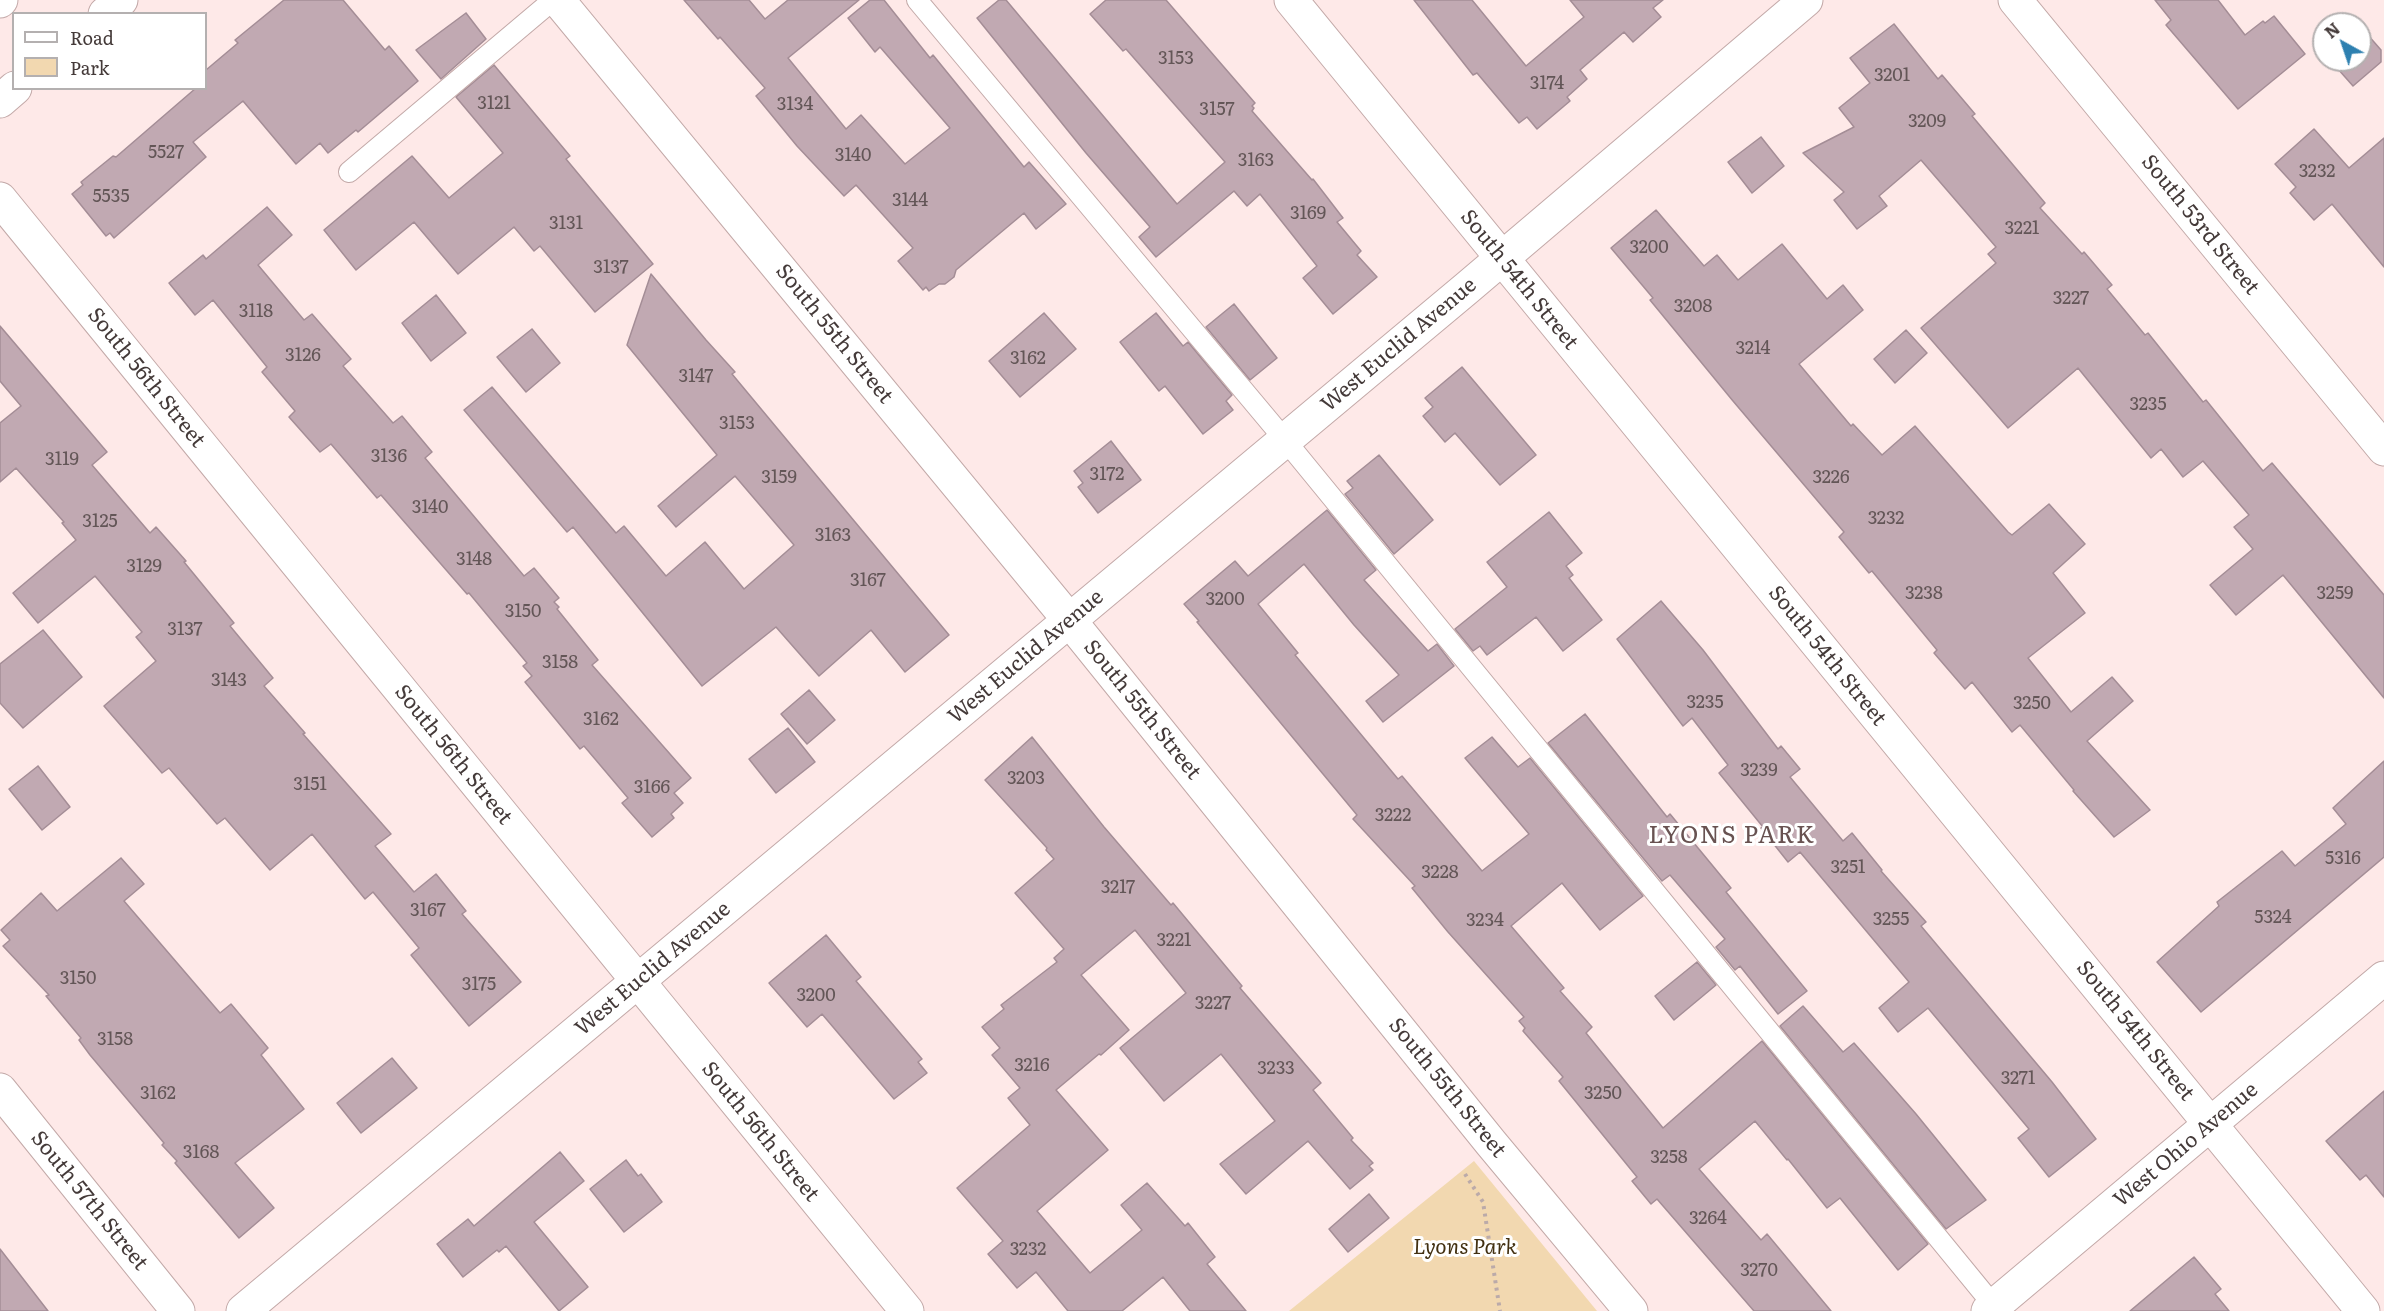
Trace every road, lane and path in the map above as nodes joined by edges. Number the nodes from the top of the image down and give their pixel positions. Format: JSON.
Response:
{"nodes":[{"id":1,"x":121,"y":0,"type":"edge"},
{"id":2,"x":553,"y":0,"type":"edge"},
{"id":3,"x":558,"y":0,"type":"edge"},
{"id":4,"x":917,"y":0,"type":"edge"},
{"id":5,"x":1291,"y":0,"type":"edge"},
{"id":6,"x":1806,"y":0,"type":"edge"},
{"id":7,"x":2015,"y":0,"type":"edge"},
{"id":8,"x":107,"y":12,"type":"edge"},
{"id":9,"x":13,"y":90,"type":"edge"},
{"id":10,"x":0,"y":101,"type":"edge"},
{"id":11,"x":349,"y":172,"type":"dead end"},
{"id":12,"x":0,"y":199,"type":"edge"},
{"id":13,"x":1502,"y":259,"type":"junction"},
{"id":14,"x":1285,"y":441,"type":"junction"},
{"id":15,"x":2384,"y":449,"type":"edge"},
{"id":16,"x":1070,"y":621,"type":"junction"},
{"id":17,"x":2384,"y":978,"type":"edge"},
{"id":18,"x":638,"y":982,"type":"junction"},
{"id":19,"x":0,"y":1090,"type":"edge"},
{"id":20,"x":2211,"y":1124,"type":"junction"},
{"id":21,"x":1465,"y":1174,"type":"dead end"},
{"id":22,"x":1991,"y":1309,"type":"edge"},
{"id":23,"x":178,"y":1311,"type":"edge"},
{"id":24,"x":243,"y":1311,"type":"edge"},
{"id":25,"x":907,"y":1311,"type":"edge"},
{"id":26,"x":1500,"y":1311,"type":"edge"},
{"id":27,"x":1631,"y":1311,"type":"edge"},
{"id":28,"x":2364,"y":1311,"type":"edge"}],
"edges":[{"from":1,"to":8,"type":"street"},
{"from":2,"to":11,"type":"lane"},
{"from":3,"to":16,"type":"street","name":"South 55th Street"},
{"from":4,"to":14,"type":"lane"},
{"from":5,"to":13,"type":"street","name":"South 54th Street"},
{"from":6,"to":13,"type":"street","name":"West Euclid Avenue"},
{"from":7,"to":15,"type":"street","name":"South 53rd Street"},
{"from":9,"to":10,"type":"street"},
{"from":12,"to":18,"type":"street","name":"South 56th Street"},
{"from":13,"to":14,"type":"street","name":"West Euclid Avenue"},
{"from":13,"to":20,"type":"street","name":"South 54th Street"},
{"from":14,"to":16,"type":"street","name":"West Euclid Avenue"},
{"from":14,"to":22,"type":"lane"},
{"from":16,"to":18,"type":"street","name":"West Euclid Avenue"},
{"from":16,"to":27,"type":"street","name":"South 55th Street"},
{"from":17,"to":20,"type":"street","name":"West Ohio Avenue"},
{"from":18,"to":24,"type":"street","name":"West Euclid Avenue"},
{"from":18,"to":25,"type":"street","name":"South 56th Street"},
{"from":19,"to":23,"type":"street","name":"South 57th Street"},
{"from":20,"to":22,"type":"street","name":"West Ohio Avenue"},
{"from":20,"to":28,"type":"street","name":"South 54th Street"},
{"from":21,"to":26,"type":"path"}]}
